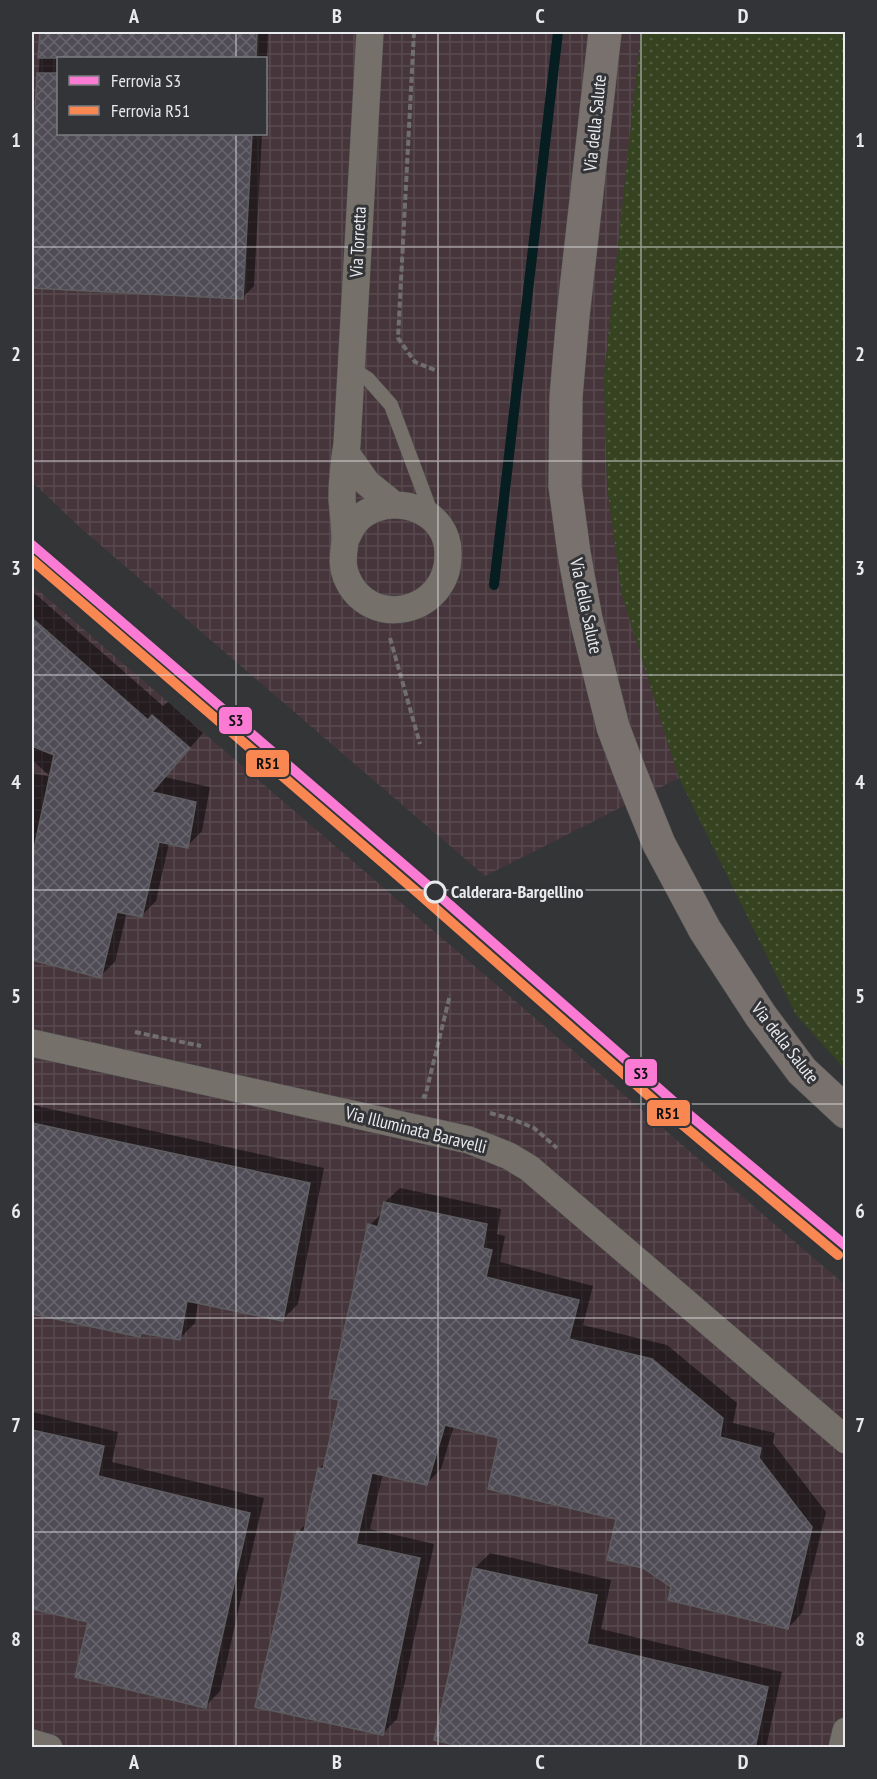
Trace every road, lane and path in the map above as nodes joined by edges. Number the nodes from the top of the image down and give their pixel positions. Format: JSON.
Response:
{"nodes":[{"id":1,"x":370,"y":32,"type":"edge"},
{"id":2,"x":414,"y":32,"type":"edge"},
{"id":3,"x":604,"y":32,"type":"edge"},
{"id":4,"x":351,"y":368,"type":"junction"},
{"id":5,"x":435,"y":370,"type":"dead end"},
{"id":6,"x":346,"y":453,"type":"junction"},
{"id":7,"x":393,"y":504,"type":"junction"},
{"id":8,"x":434,"y":519,"type":"junction"},
{"id":9,"x":345,"y":541,"type":"junction"},
{"id":10,"x":382,"y":609,"type":"junction"},
{"id":11,"x":420,"y":744,"type":"dead end"},
{"id":12,"x":450,"y":995,"type":"dead end"},
{"id":13,"x":154,"y":1036,"type":"dead end"},
{"id":14,"x":32,"y":1043,"type":"edge"},
{"id":15,"x":210,"y":1048,"type":"dead end"},
{"id":16,"x":414,"y":1095,"type":"dead end"},
{"id":17,"x":846,"y":1112,"type":"edge"},
{"id":18,"x":846,"y":1440,"type":"edge"},
{"id":19,"x":846,"y":1731,"type":"edge"},
{"id":20,"x":32,"y":1743,"type":"edge"},
{"id":21,"x":48,"y":1748,"type":"edge"},
{"id":22,"x":842,"y":1748,"type":"edge"}],
"edges":[{"from":1,"to":4,"type":"street","name":"Via Torretta"},
{"from":2,"to":5,"type":"path"},
{"from":3,"to":17,"type":"street","name":"Via della Salute"},
{"from":4,"to":6,"type":"street","name":"Via Torretta"},
{"from":4,"to":8,"type":"lane"},
{"from":6,"to":7,"type":"street"},
{"from":6,"to":9,"type":"street","name":"Via Torretta"},
{"from":7,"to":8,"type":"street"},
{"from":7,"to":9,"type":"street"},
{"from":8,"to":10,"type":"street"},
{"from":9,"to":10,"type":"street","name":"Via Torretta"},
{"from":10,"to":11,"type":"path"},
{"from":12,"to":16,"type":"path"},
{"from":13,"to":15,"type":"path"},
{"from":14,"to":18,"type":"street","name":"Via Illuminata Baravelli"},
{"from":19,"to":22,"type":"street"},
{"from":20,"to":21,"type":"street"}]}
